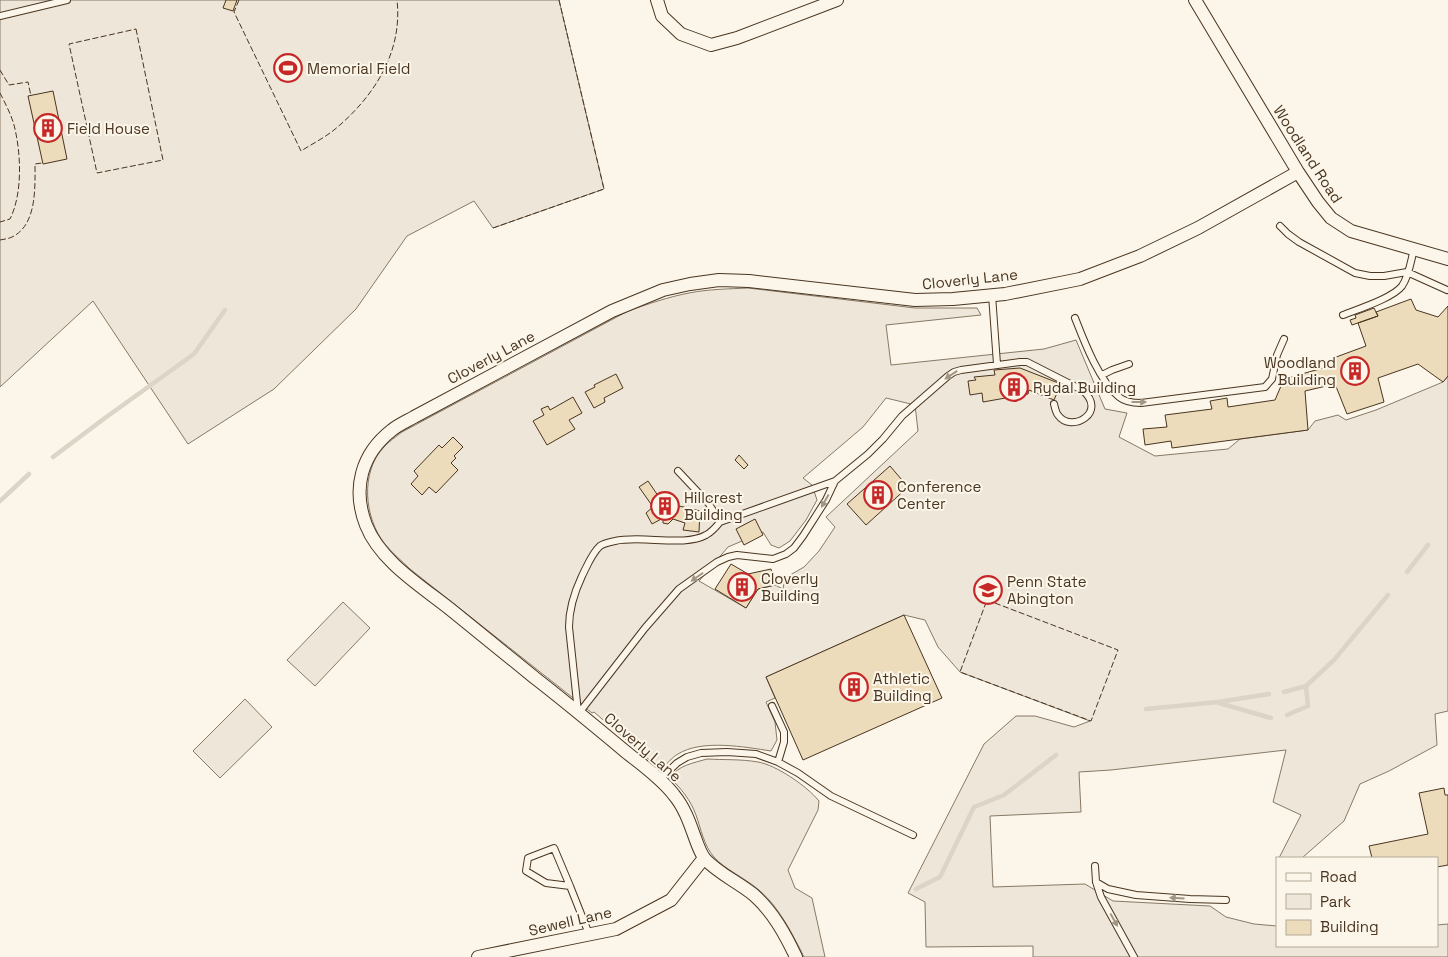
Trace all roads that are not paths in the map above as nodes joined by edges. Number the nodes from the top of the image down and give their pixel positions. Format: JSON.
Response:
{"nodes":[{"id":1,"x":68,"y":0,"type":"edge"},
{"id":2,"x":657,"y":0,"type":"edge"},
{"id":3,"x":837,"y":0,"type":"edge"},
{"id":4,"x":1195,"y":0,"type":"edge"},
{"id":5,"x":0,"y":16,"type":"edge"},
{"id":6,"x":1298,"y":172,"type":"junction"},
{"id":7,"x":1280,"y":226,"type":"dead end"},
{"id":8,"x":1414,"y":249,"type":"junction"},
{"id":9,"x":1448,"y":259,"type":"edge"},
{"id":10,"x":1407,"y":272,"type":"junction"},
{"id":11,"x":1448,"y":290,"type":"edge"},
{"id":12,"x":992,"y":295,"type":"junction"},
{"id":13,"x":1343,"y":315,"type":"dead end"},
{"id":14,"x":1075,"y":318,"type":"dead end"},
{"id":15,"x":1284,"y":339,"type":"dead end"},
{"id":16,"x":997,"y":364,"type":"junction"},
{"id":17,"x":1130,"y":364,"type":"dead end"},
{"id":18,"x":1102,"y":375,"type":"junction"},
{"id":19,"x":1054,"y":404,"type":"dead end"},
{"id":20,"x":678,"y":471,"type":"dead end"},
{"id":21,"x":835,"y":481,"type":"junction"},
{"id":22,"x":720,"y":522,"type":"junction"},
{"id":23,"x":772,"y":706,"type":"dead end"},
{"id":24,"x":579,"y":713,"type":"junction"},
{"id":25,"x":778,"y":762,"type":"junction"},
{"id":26,"x":659,"y":780,"type":"junction"},
{"id":27,"x":913,"y":835,"type":"dead end"},
{"id":28,"x":704,"y":858,"type":"junction"},
{"id":29,"x":1094,"y":866,"type":"dead end"},
{"id":30,"x":1096,"y":882,"type":"junction"},
{"id":31,"x":570,"y":886,"type":"junction"},
{"id":32,"x":1226,"y":900,"type":"dead end"},
{"id":33,"x":589,"y":934,"type":"junction"},
{"id":34,"x":479,"y":957,"type":"edge"},
{"id":35,"x":796,"y":957,"type":"edge"},
{"id":36,"x":1134,"y":957,"type":"edge"}],
"edges":[{"from":1,"to":5,"type":"lane"},
{"from":2,"to":3,"type":"street"},
{"from":4,"to":6,"type":"street","name":"Woodland Road"},
{"from":6,"to":8,"type":"street","name":"Woodland Road"},
{"from":6,"to":12,"type":"street","name":"Cloverly Lane"},
{"from":7,"to":10,"type":"lane"},
{"from":8,"to":9,"type":"street","name":"Woodland Road"},
{"from":8,"to":10,"type":"lane"},
{"from":10,"to":11,"type":"lane"},
{"from":10,"to":13,"type":"lane"},
{"from":12,"to":16,"type":"lane"},
{"from":12,"to":24,"type":"street","name":"Cloverly Lane"},
{"from":14,"to":18,"type":"lane"},
{"from":18,"to":15,"type":"lane","one_way":true},
{"from":16,"to":19,"type":"lane"},
{"from":16,"to":21,"type":"lane","one_way":true},
{"from":17,"to":18,"type":"lane"},
{"from":20,"to":22,"type":"lane"},
{"from":21,"to":22,"type":"lane"},
{"from":21,"to":24,"type":"lane","one_way":true},
{"from":22,"to":24,"type":"lane"},
{"from":23,"to":25,"type":"lane"},
{"from":24,"to":26,"type":"street","name":"Cloverly Lane"},
{"from":25,"to":26,"type":"lane"},
{"from":25,"to":27,"type":"lane"},
{"from":26,"to":28,"type":"street","name":"Cloverly Lane"},
{"from":28,"to":33,"type":"street","name":"Sewell Lane"},
{"from":28,"to":35,"type":"street","name":"Cloverly Lane"},
{"from":29,"to":30,"type":"lane"},
{"from":32,"to":30,"type":"lane","one_way":true},
{"from":30,"to":36,"type":"lane","one_way":true},
{"from":31,"to":31,"type":"lane"},
{"from":31,"to":33,"type":"lane"},
{"from":33,"to":34,"type":"street","name":"Sewell Lane"}]}
